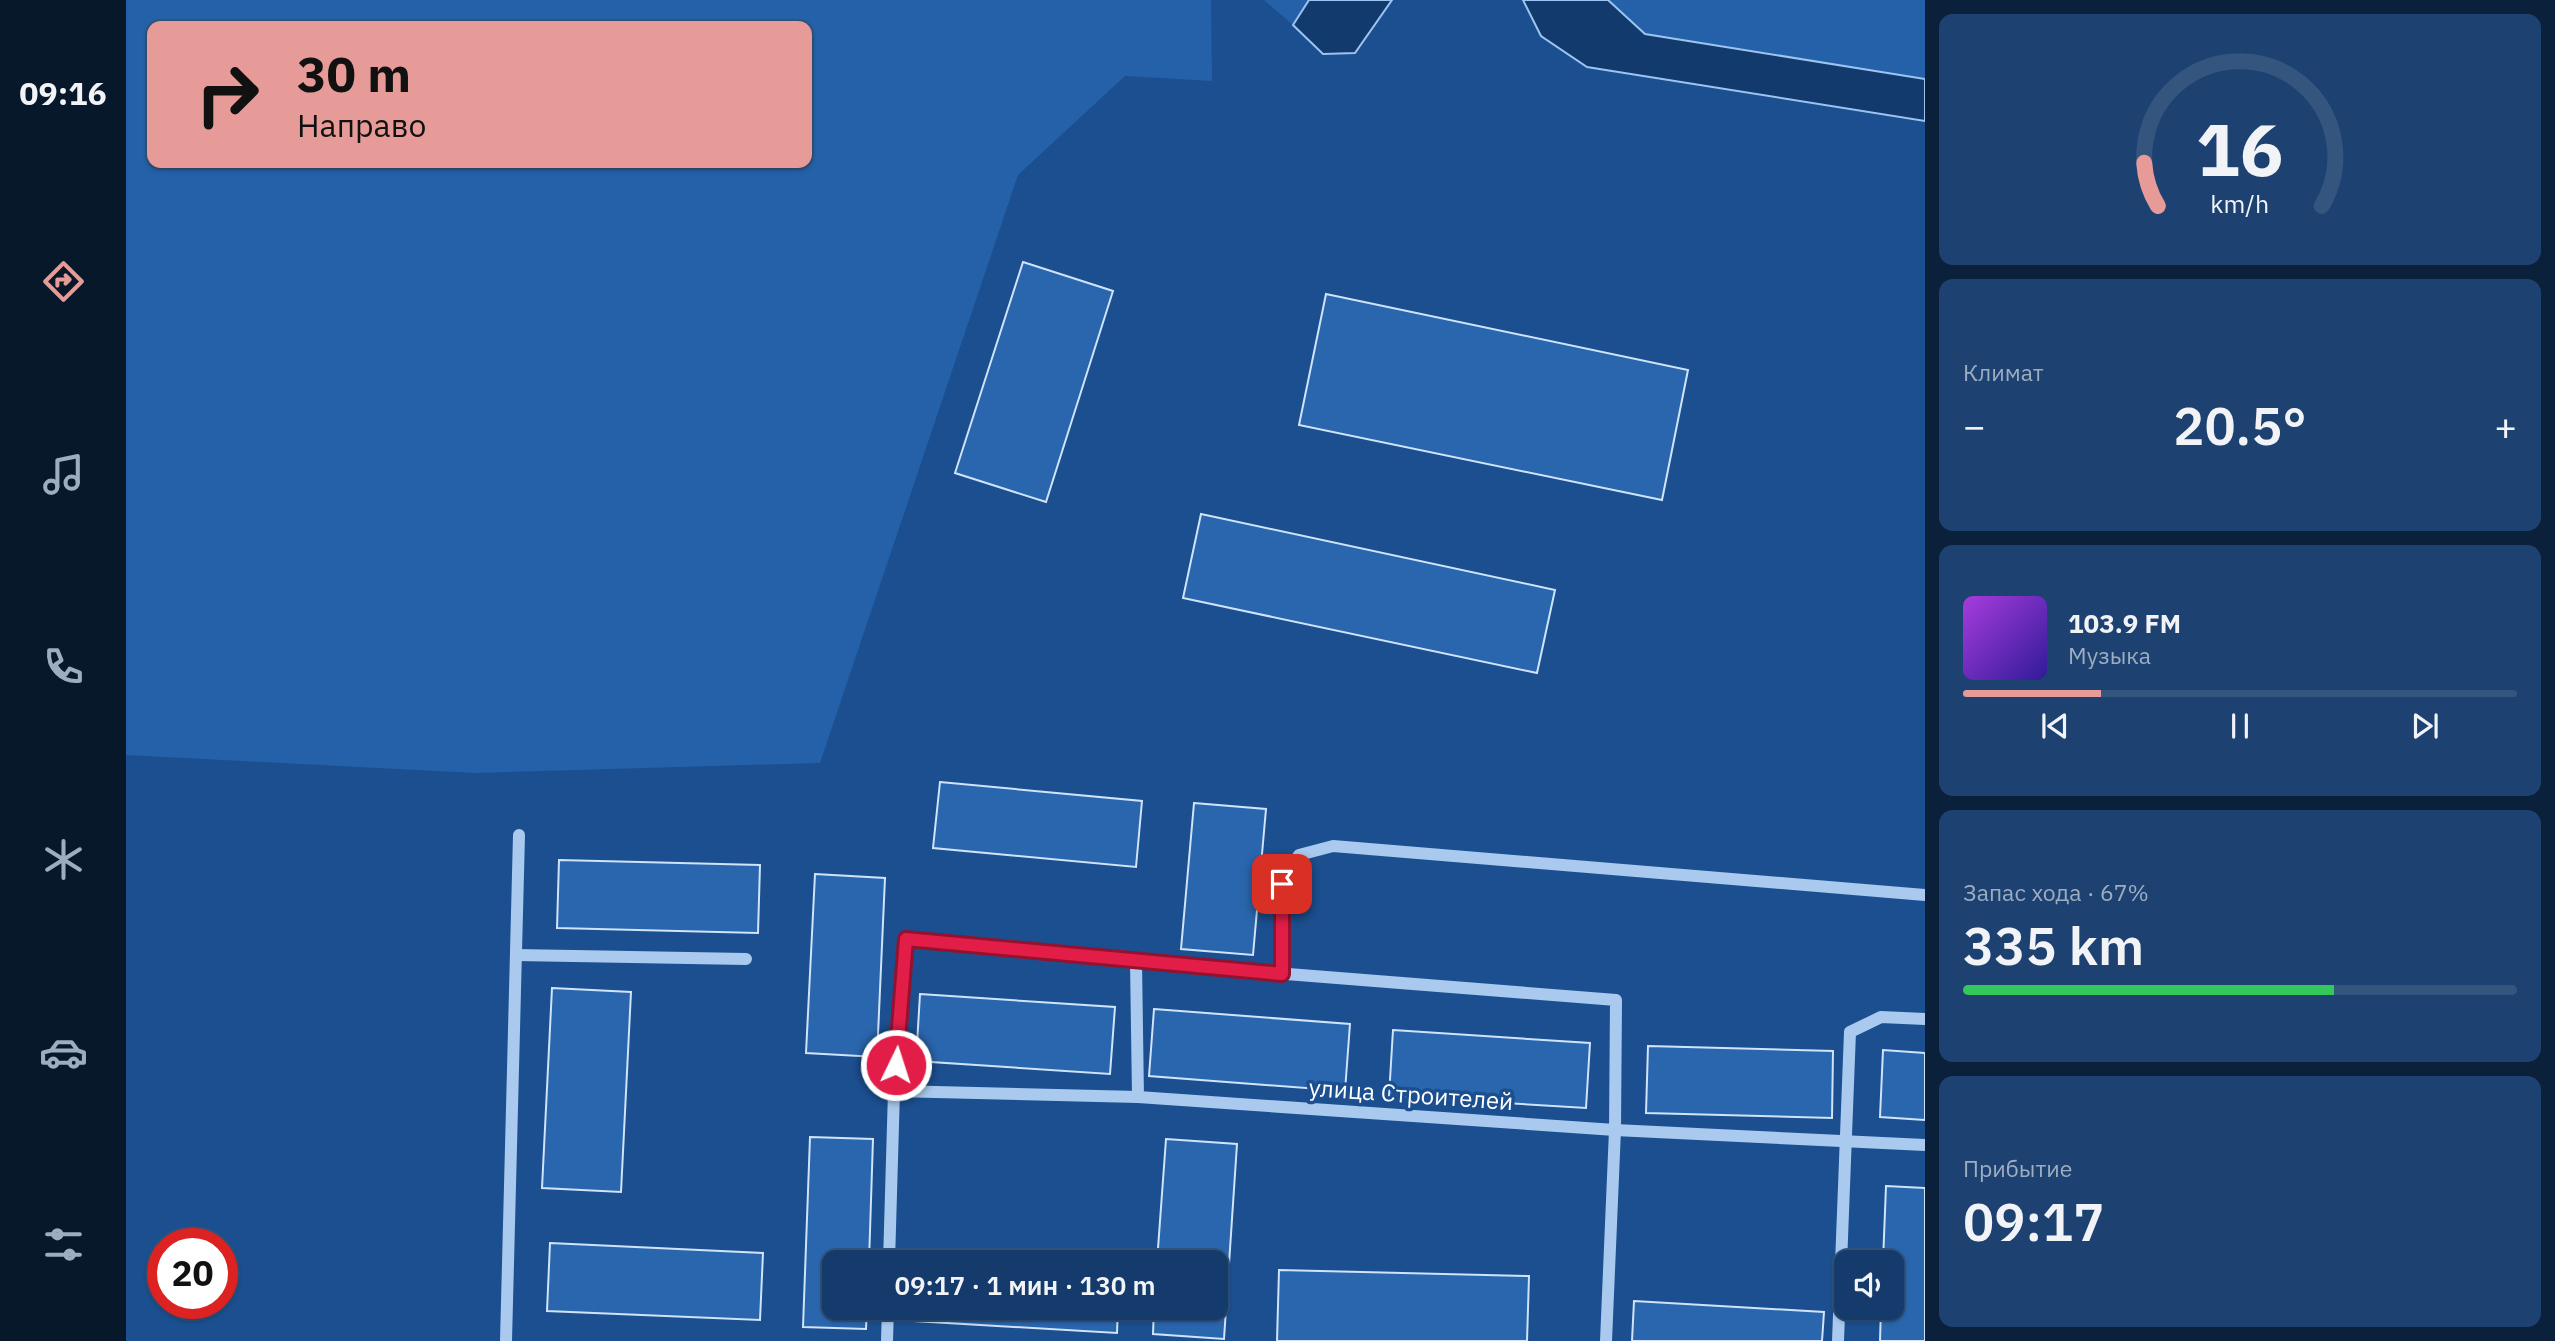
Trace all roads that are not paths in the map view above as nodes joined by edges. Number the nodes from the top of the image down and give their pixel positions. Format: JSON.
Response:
{"nodes":[{"id":1,"x":519,"y":835,"type":"dead end"},
{"id":2,"x":1925,"y":895,"type":"edge"},
{"id":3,"x":516,"y":955,"type":"junction"},
{"id":4,"x":746,"y":959,"type":"dead end"},
{"id":5,"x":1136,"y":961,"type":"junction"},
{"id":6,"x":1282,"y":974,"type":"junction"},
{"id":7,"x":1925,"y":1019,"type":"edge"},
{"id":8,"x":894,"y":1091,"type":"junction"},
{"id":9,"x":1138,"y":1097,"type":"junction"},
{"id":10,"x":1615,"y":1130,"type":"junction"},
{"id":11,"x":1847,"y":1140,"type":"junction"},
{"id":12,"x":1925,"y":1145,"type":"edge"},
{"id":13,"x":889,"y":1250,"type":"edge"},
{"id":14,"x":888,"y":1320,"type":"edge"},
{"id":15,"x":506,"y":1341,"type":"edge"},
{"id":16,"x":887,"y":1341,"type":"edge"},
{"id":17,"x":1606,"y":1341,"type":"edge"},
{"id":18,"x":1838,"y":1341,"type":"edge"}],
"edges":[{"from":1,"to":3,"type":"street"},
{"from":2,"to":6,"type":"street"},
{"from":3,"to":4,"type":"street"},
{"from":3,"to":15,"type":"street"},
{"from":5,"to":6,"type":"street"},
{"from":5,"to":8,"type":"street"},
{"from":5,"to":9,"type":"street"},
{"from":6,"to":10,"type":"street"},
{"from":7,"to":11,"type":"street"},
{"from":8,"to":9,"type":"street","name":"улица Строителей"},
{"from":8,"to":13,"type":"street"},
{"from":9,"to":10,"type":"street","name":"улица Строителей"},
{"from":10,"to":11,"type":"street","name":"улица Строителей"},
{"from":10,"to":17,"type":"street"},
{"from":11,"to":12,"type":"street","name":"улица Строителей"},
{"from":11,"to":18,"type":"street"},
{"from":14,"to":16,"type":"street"}]}
